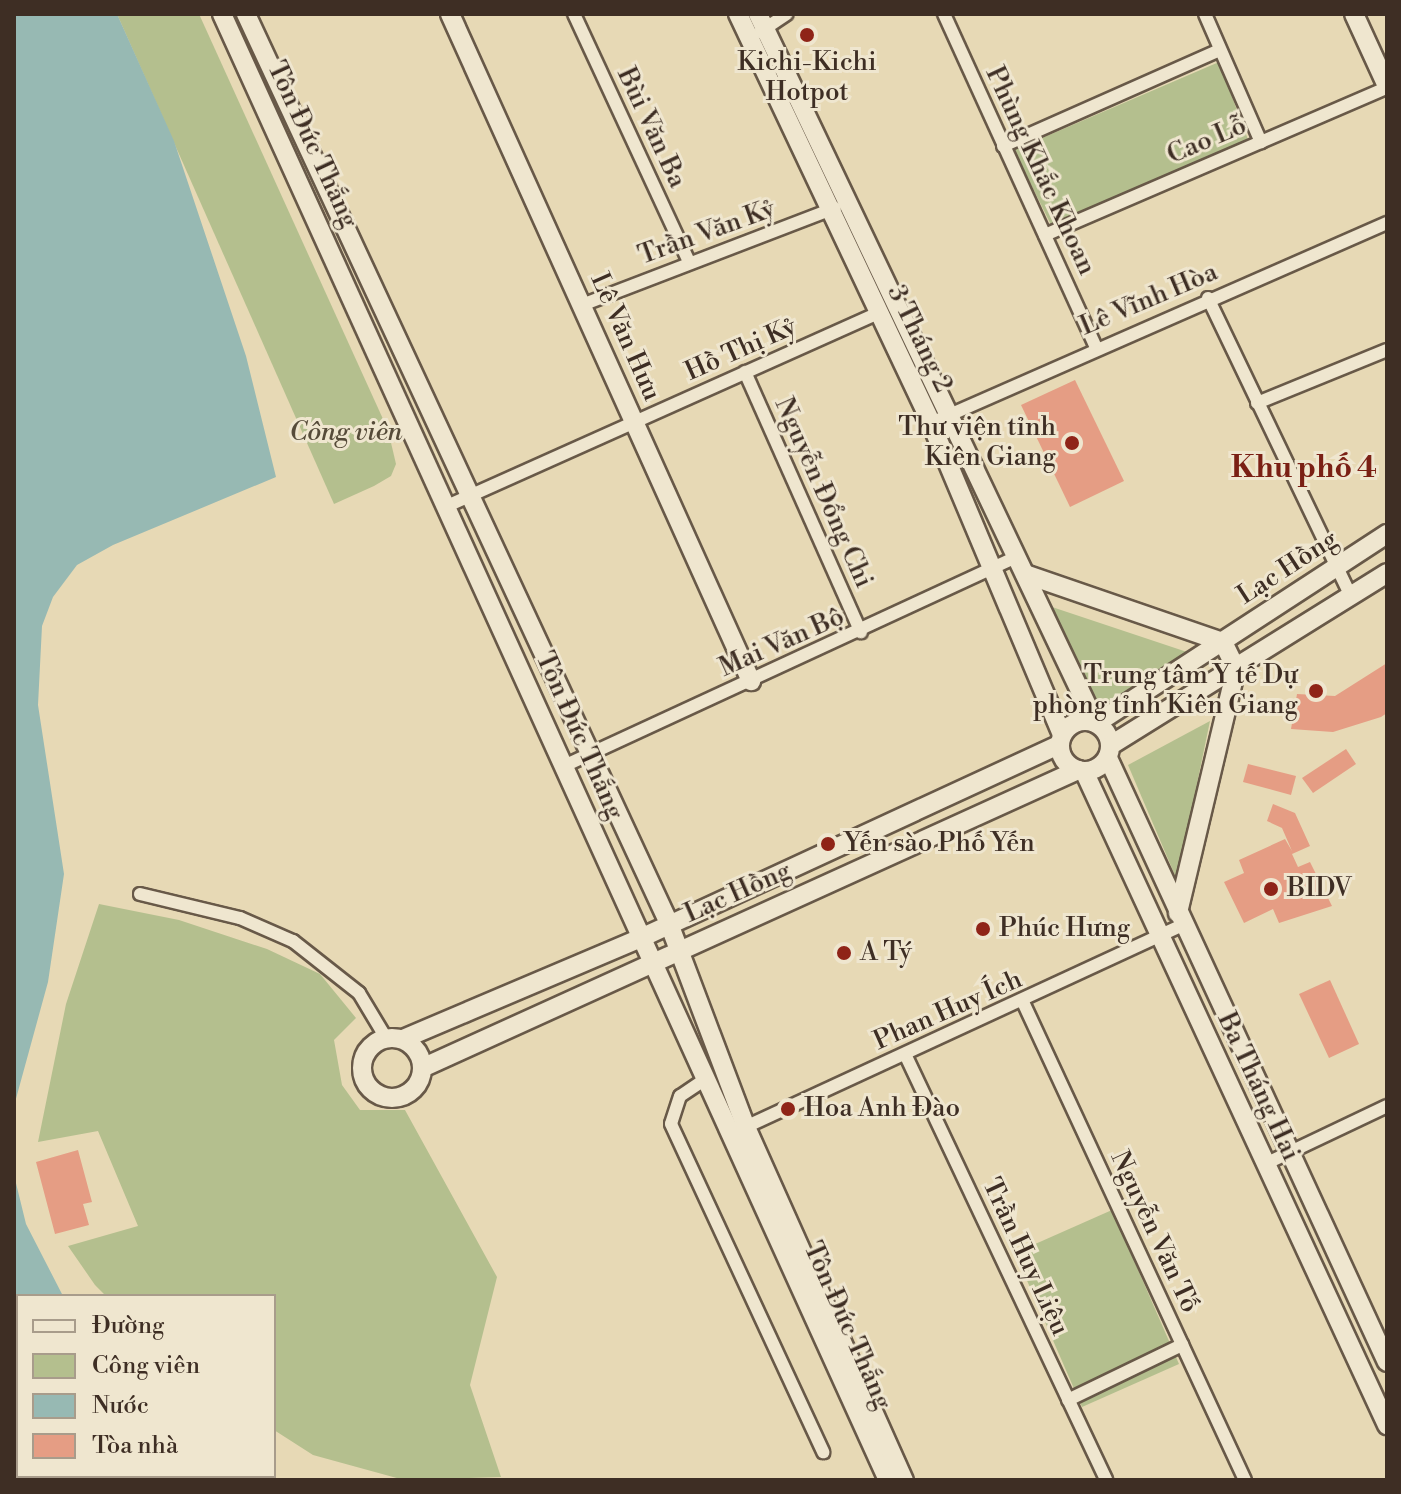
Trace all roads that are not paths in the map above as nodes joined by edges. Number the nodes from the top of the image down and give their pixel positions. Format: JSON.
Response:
{"nodes":[{"id":1,"x":222,"y":14,"type":"edge"},
{"id":2,"x":246,"y":14,"type":"edge"},
{"id":3,"x":450,"y":14,"type":"edge"},
{"id":4,"x":574,"y":14,"type":"edge"},
{"id":5,"x":738,"y":14,"type":"edge"},
{"id":6,"x":787,"y":14,"type":"edge"},
{"id":7,"x":944,"y":14,"type":"edge"},
{"id":8,"x":1205,"y":14,"type":"edge"},
{"id":9,"x":1354,"y":14,"type":"edge"},
{"id":10,"x":761,"y":20,"type":"edge"},
{"id":11,"x":752,"y":45,"type":"junction"},
{"id":12,"x":1220,"y":50,"type":"junction"},
{"id":13,"x":1387,"y":87,"type":"edge"},
{"id":14,"x":1261,"y":142,"type":"junction"},
{"id":15,"x":1003,"y":146,"type":"junction"},
{"id":16,"x":836,"y":206,"type":"junction"},
{"id":17,"x":1387,"y":223,"type":"edge"},
{"id":18,"x":1045,"y":235,"type":"junction"},
{"id":19,"x":688,"y":260,"type":"junction"},
{"id":20,"x":1208,"y":298,"type":"junction"},
{"id":21,"x":582,"y":305,"type":"junction"},
{"id":22,"x":878,"y":313,"type":"junction"},
{"id":23,"x":1095,"y":346,"type":"junction"},
{"id":24,"x":1387,"y":350,"type":"edge"},
{"id":25,"x":745,"y":372,"type":"junction"},
{"id":26,"x":1257,"y":403,"type":"junction"},
{"id":27,"x":939,"y":419,"type":"junction"},
{"id":28,"x":634,"y":422,"type":"junction"},
{"id":29,"x":466,"y":494,"type":"junction"},
{"id":30,"x":447,"y":506,"type":"junction"},
{"id":31,"x":1387,"y":534,"type":"edge"},
{"id":32,"x":1021,"y":565,"type":"junction"},
{"id":33,"x":995,"y":569,"type":"junction"},
{"id":34,"x":1334,"y":570,"type":"junction"},
{"id":35,"x":1387,"y":573,"type":"edge"},
{"id":36,"x":1350,"y":595,"type":"junction"},
{"id":37,"x":861,"y":632,"type":"junction"},
{"id":38,"x":1223,"y":642,"type":"junction"},
{"id":39,"x":1236,"y":669,"type":"junction"},
{"id":40,"x":751,"y":681,"type":"junction"},
{"id":41,"x":1096,"y":722,"type":"junction"},
{"id":42,"x":1061,"y":740,"type":"junction"},
{"id":43,"x":1109,"y":751,"type":"junction"},
{"id":44,"x":589,"y":752,"type":"junction"},
{"id":45,"x":564,"y":766,"type":"junction"},
{"id":46,"x":1081,"y":771,"type":"junction"},
{"id":47,"x":869,"y":834,"type":"junction"},
{"id":48,"x":880,"y":858,"type":"junction"},
{"id":49,"x":140,"y":894,"type":"dead end"},
{"id":50,"x":1180,"y":919,"type":"junction"},
{"id":51,"x":668,"y":921,"type":"junction"},
{"id":52,"x":643,"y":937,"type":"junction"},
{"id":53,"x":1160,"y":938,"type":"junction"},
{"id":54,"x":679,"y":948,"type":"junction"},
{"id":55,"x":655,"y":962,"type":"junction"},
{"id":56,"x":1023,"y":1002,"type":"junction"},
{"id":57,"x":394,"y":1038,"type":"junction"},
{"id":58,"x":905,"y":1054,"type":"junction"},
{"id":59,"x":422,"y":1068,"type":"junction"},
{"id":60,"x":707,"y":1078,"type":"junction"},
{"id":61,"x":1387,"y":1106,"type":"edge"},
{"id":62,"x":739,"y":1131,"type":"junction"},
{"id":63,"x":1287,"y":1151,"type":"junction"},
{"id":64,"x":1265,"y":1164,"type":"junction"},
{"id":65,"x":1182,"y":1345,"type":"junction"},
{"id":66,"x":1387,"y":1362,"type":"edge"},
{"id":67,"x":1068,"y":1400,"type":"junction"},
{"id":68,"x":1387,"y":1425,"type":"edge"},
{"id":69,"x":823,"y":1452,"type":"dead end"},
{"id":70,"x":888,"y":1480,"type":"edge"},
{"id":71,"x":904,"y":1480,"type":"edge"},
{"id":72,"x":1106,"y":1480,"type":"edge"},
{"id":73,"x":1245,"y":1480,"type":"edge"}],
"edges":[{"from":1,"to":30,"type":"street","name":"Tôn Đức Thắng"},
{"from":2,"to":29,"type":"street","name":"Tôn Đức Thắng"},
{"from":3,"to":21,"type":"street","name":"Lê Văn Hưu"},
{"from":4,"to":19,"type":"street","name":"Bùi Văn Ba"},
{"from":5,"to":11,"type":"street","name":"3 Tháng 2"},
{"from":6,"to":10,"type":"street"},
{"from":7,"to":15,"type":"street","name":"Phùng Khắc Khoan"},
{"from":8,"to":12,"type":"street"},
{"from":9,"to":13,"type":"street"},
{"from":10,"to":11,"type":"street"},
{"from":10,"to":16,"type":"street","name":"3 Tháng 2"},
{"from":11,"to":16,"type":"street","name":"3 Tháng 2"},
{"from":12,"to":14,"type":"street"},
{"from":12,"to":15,"type":"street"},
{"from":13,"to":14,"type":"street","name":"Cao Lỗ"},
{"from":14,"to":18,"type":"street","name":"Cao Lỗ"},
{"from":15,"to":18,"type":"street","name":"Phùng Khắc Khoan"},
{"from":16,"to":19,"type":"street","name":"Trần Văn Kỷ"},
{"from":16,"to":22,"type":"street","name":"3 Tháng 2"},
{"from":16,"to":27,"type":"street","name":"3 Tháng 2"},
{"from":17,"to":20,"type":"street","name":"Lê Vĩnh Hòa"},
{"from":18,"to":23,"type":"street","name":"Phùng Khắc Khoan"},
{"from":19,"to":21,"type":"street","name":"Trần Văn Kỷ"},
{"from":20,"to":23,"type":"street","name":"Lê Vĩnh Hòa"},
{"from":20,"to":26,"type":"street"},
{"from":21,"to":28,"type":"street","name":"Lê Văn Hưu"},
{"from":22,"to":25,"type":"street","name":"Hồ Thị Kỷ"},
{"from":22,"to":27,"type":"street","name":"3 Tháng 2"},
{"from":23,"to":27,"type":"street","name":"Lê Vĩnh Hòa"},
{"from":24,"to":26,"type":"street"},
{"from":25,"to":28,"type":"street","name":"Hồ Thị Kỷ"},
{"from":25,"to":37,"type":"street","name":"Nguyễn Đổng Chi"},
{"from":26,"to":34,"type":"street"},
{"from":27,"to":32,"type":"street","name":"3 Tháng 2"},
{"from":27,"to":33,"type":"street","name":"3 Tháng 2"},
{"from":28,"to":29,"type":"street","name":"Hồ Thị Kỷ"},
{"from":28,"to":40,"type":"street","name":"Lê Văn Hưu"},
{"from":29,"to":30,"type":"street","name":"Hồ Thị Kỷ"},
{"from":29,"to":44,"type":"street","name":"Tôn Đức Thắng"},
{"from":30,"to":45,"type":"street","name":"Tôn Đức Thắng"},
{"from":31,"to":34,"type":"street","name":"Lạc Hồng"},
{"from":32,"to":33,"type":"street","name":"Mai Văn Bộ"},
{"from":32,"to":38,"type":"street"},
{"from":32,"to":41,"type":"street","name":"3 Tháng 2"},
{"from":33,"to":37,"type":"street","name":"Mai Văn Bộ"},
{"from":33,"to":42,"type":"street","name":"3 Tháng 2"},
{"from":34,"to":36,"type":"street"},
{"from":34,"to":38,"type":"street","name":"Lạc Hồng"},
{"from":35,"to":36,"type":"street"},
{"from":36,"to":39,"type":"street"},
{"from":37,"to":40,"type":"street","name":"Mai Văn Bộ"},
{"from":38,"to":39,"type":"street"},
{"from":38,"to":41,"type":"street","name":"Lạc Hồng"},
{"from":39,"to":43,"type":"street"},
{"from":39,"to":50,"type":"street"},
{"from":40,"to":44,"type":"street","name":"Mai Văn Bộ"},
{"from":41,"to":42,"type":"street"},
{"from":41,"to":43,"type":"street"},
{"from":42,"to":46,"type":"street"},
{"from":42,"to":47,"type":"street","name":"Lạc Hồng"},
{"from":43,"to":46,"type":"street"},
{"from":43,"to":50,"type":"street","name":"Ba Tháng Hai"},
{"from":44,"to":45,"type":"street","name":"Mai Văn Bộ"},
{"from":44,"to":51,"type":"street","name":"Tôn Đức Thắng"},
{"from":45,"to":52,"type":"street","name":"Tôn Đức Thắng"},
{"from":46,"to":48,"type":"street","name":"Lạc Hồng"},
{"from":46,"to":53,"type":"street","name":"Ba Tháng Hai"},
{"from":47,"to":48,"type":"street"},
{"from":47,"to":51,"type":"street","name":"Lạc Hồng"},
{"from":48,"to":54,"type":"street","name":"Lạc Hồng"},
{"from":49,"to":57,"type":"street"},
{"from":50,"to":53,"type":"street","name":"Phan Huy Ích"},
{"from":50,"to":63,"type":"street","name":"Ba Tháng Hai"},
{"from":51,"to":52,"type":"street","name":"Lạc Hồng"},
{"from":51,"to":54,"type":"street","name":"Tôn Đức Thắng"},
{"from":52,"to":55,"type":"street","name":"Tôn Đức Thắng"},
{"from":52,"to":57,"type":"street","name":"Lạc Hồng"},
{"from":53,"to":56,"type":"street","name":"Phan Huy Ích"},
{"from":53,"to":64,"type":"street","name":"Ba Tháng Hai"},
{"from":54,"to":55,"type":"street","name":"Lạc Hồng"},
{"from":54,"to":62,"type":"street","name":"Tôn Đức Thắng"},
{"from":55,"to":59,"type":"street","name":"Lạc Hồng"},
{"from":55,"to":60,"type":"street","name":"Tôn Đức Thắng"},
{"from":56,"to":58,"type":"street","name":"Phan Huy Ích"},
{"from":56,"to":65,"type":"street","name":"Nguyễn Văn Tố"},
{"from":57,"to":59,"type":"street"},
{"from":57,"to":59,"type":"street"},
{"from":58,"to":62,"type":"street","name":"Phan Huy Ích"},
{"from":58,"to":67,"type":"street","name":"Trần Huy Liệu"},
{"from":60,"to":62,"type":"street","name":"Tôn Đức Thắng"},
{"from":60,"to":69,"type":"street"},
{"from":61,"to":63,"type":"street"},
{"from":62,"to":70,"type":"street","name":"Tôn Đức Thắng"},
{"from":62,"to":71,"type":"street","name":"Tôn Đức Thắng"},
{"from":63,"to":64,"type":"street"},
{"from":63,"to":66,"type":"street","name":"Ba Tháng Hai"},
{"from":64,"to":68,"type":"street","name":"Ba Tháng Hai"},
{"from":65,"to":67,"type":"street"},
{"from":65,"to":73,"type":"street","name":"Nguyễn Văn Tố"},
{"from":67,"to":72,"type":"street","name":"Trần Huy Liệu"}]}
